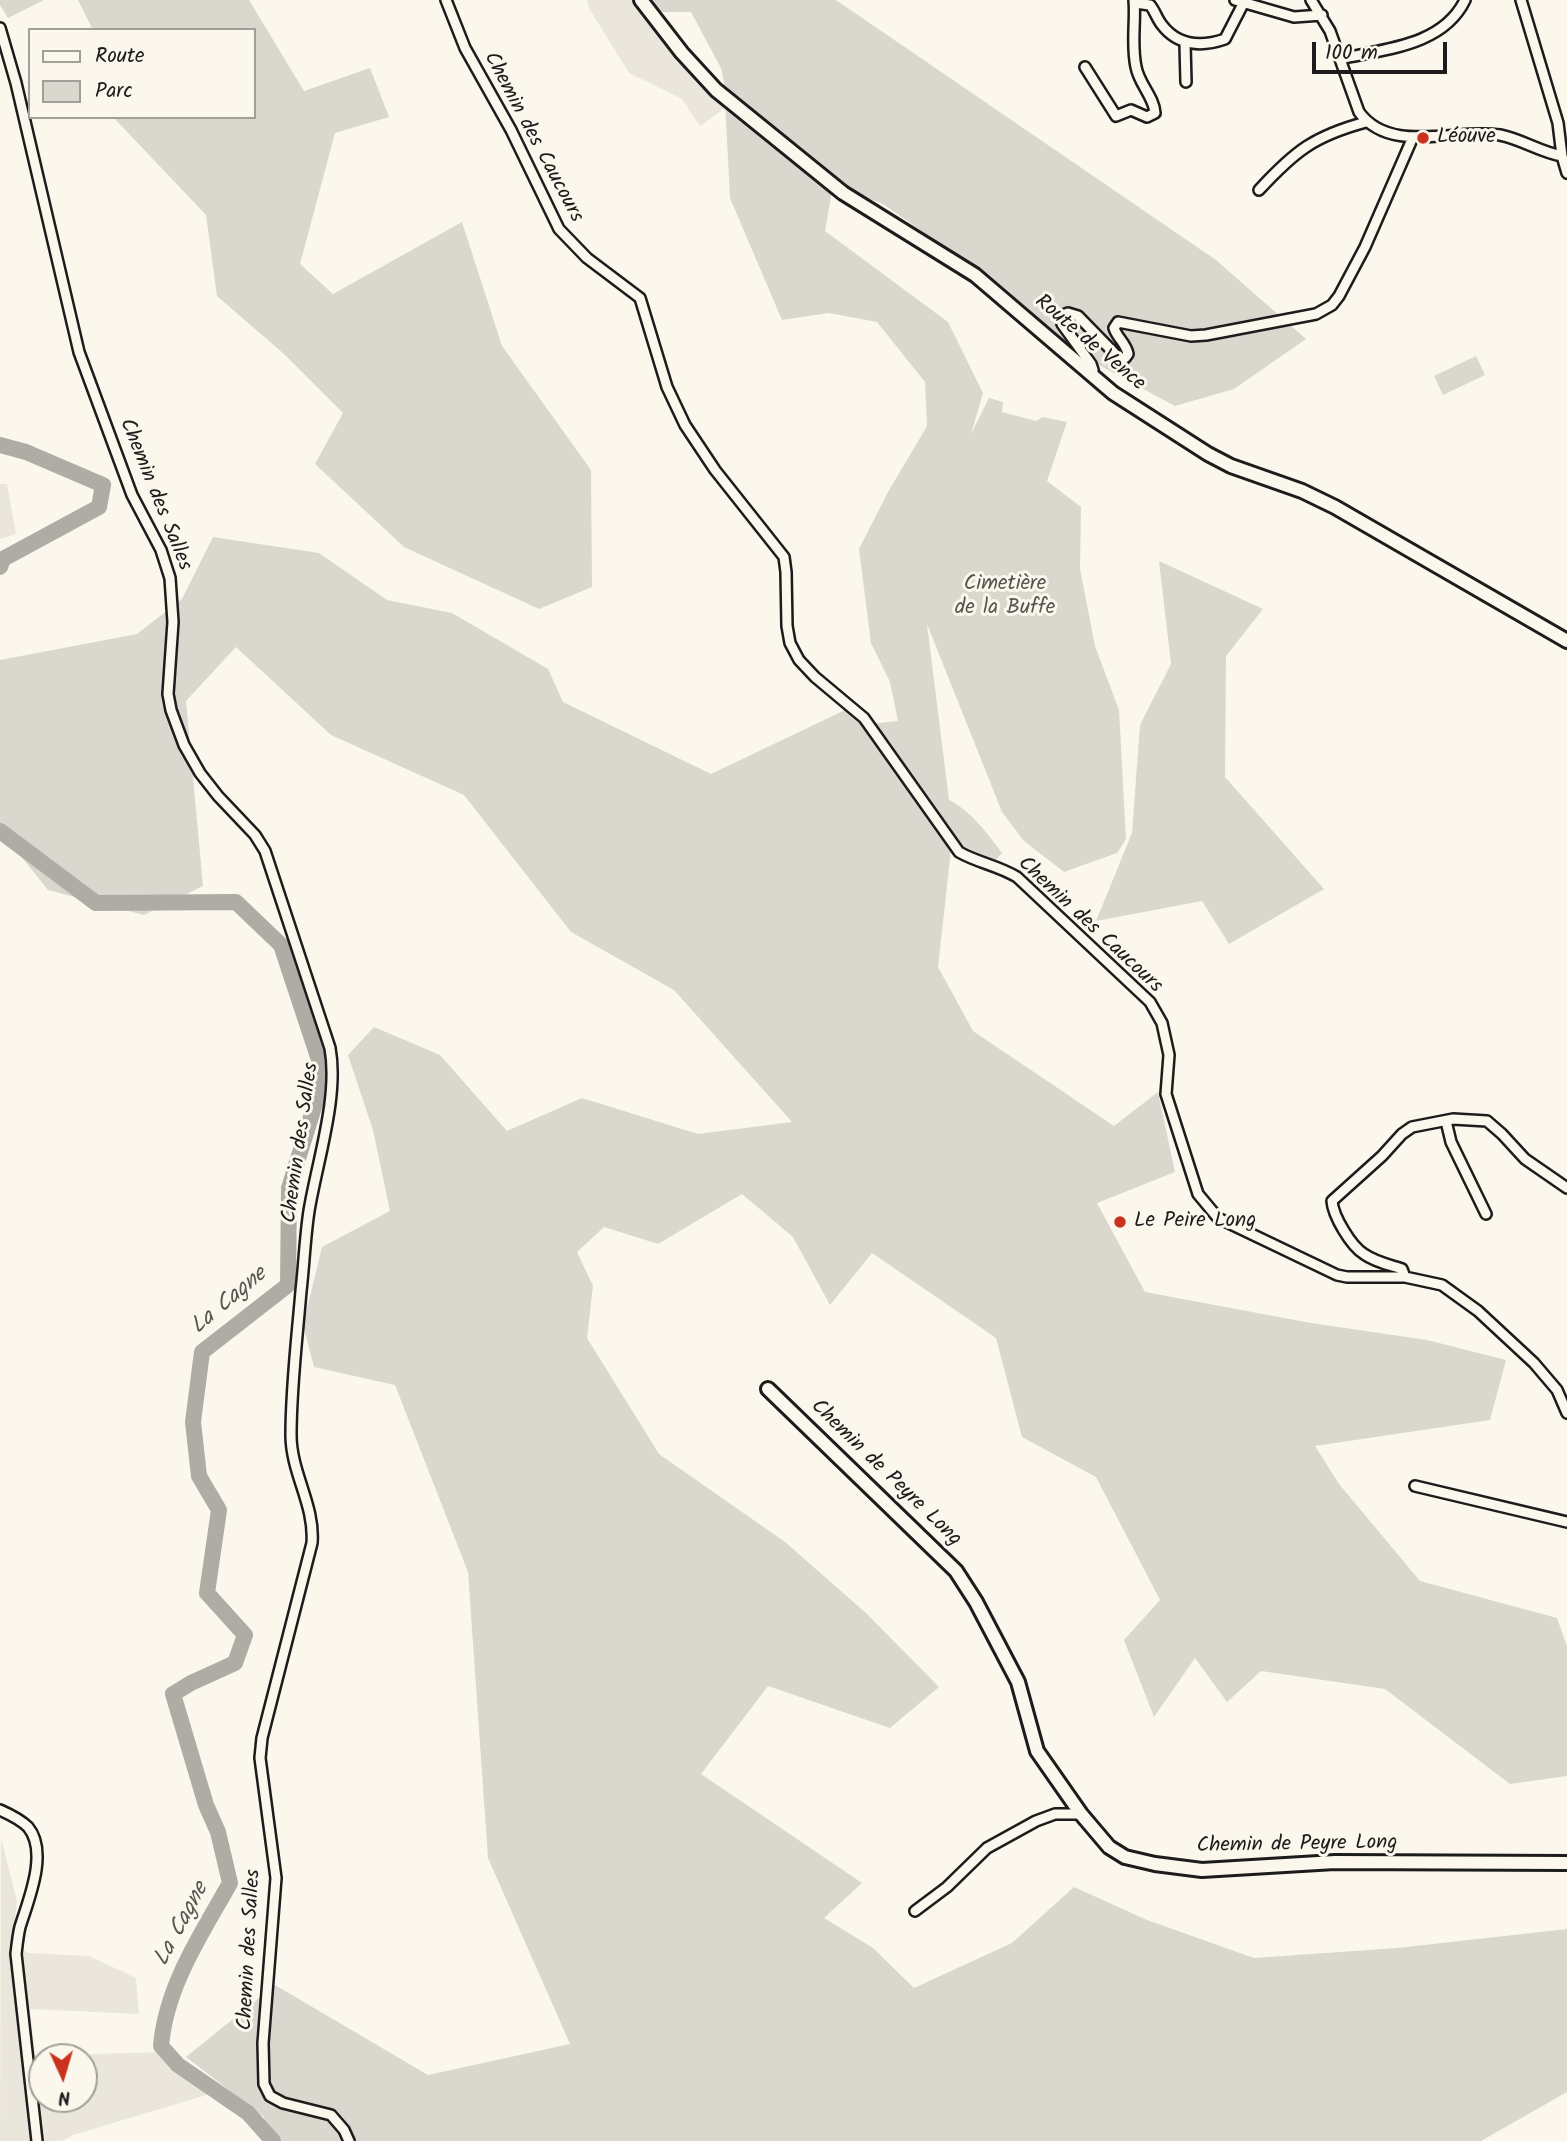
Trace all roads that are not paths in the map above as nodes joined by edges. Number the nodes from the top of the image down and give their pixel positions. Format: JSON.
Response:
{"nodes":[{"id":1,"x":446,"y":0,"type":"edge"},
{"id":2,"x":641,"y":0,"type":"edge"},
{"id":3,"x":1311,"y":0,"type":"edge"},
{"id":4,"x":1465,"y":0,"type":"edge"},
{"id":5,"x":1521,"y":0,"type":"edge"},
{"id":6,"x":1134,"y":2,"type":"edge"},
{"id":7,"x":1239,"y":2,"type":"edge"},
{"id":8,"x":1322,"y":15,"type":"junction"},
{"id":9,"x":0,"y":27,"type":"edge"},
{"id":10,"x":1185,"y":44,"type":"junction"},
{"id":11,"x":1340,"y":59,"type":"junction"},
{"id":12,"x":1085,"y":67,"type":"dead end"},
{"id":13,"x":1186,"y":82,"type":"dead end"},
{"id":14,"x":1366,"y":122,"type":"junction"},
{"id":15,"x":1413,"y":137,"type":"junction"},
{"id":16,"x":1562,"y":156,"type":"junction"},
{"id":17,"x":1567,"y":173,"type":"edge"},
{"id":18,"x":1259,"y":190,"type":"dead end"},
{"id":19,"x":1092,"y":376,"type":"junction"},
{"id":20,"x":1567,"y":641,"type":"edge"},
{"id":21,"x":1446,"y":1121,"type":"junction"},
{"id":22,"x":1567,"y":1188,"type":"edge"},
{"id":23,"x":1486,"y":1214,"type":"dead end"},
{"id":24,"x":1405,"y":1277,"type":"junction"},
{"id":25,"x":768,"y":1390,"type":"dead end"},
{"id":26,"x":1567,"y":1413,"type":"edge"},
{"id":27,"x":1415,"y":1486,"type":"dead end"},
{"id":28,"x":1567,"y":1522,"type":"edge"},
{"id":29,"x":0,"y":1810,"type":"edge"},
{"id":30,"x":1081,"y":1814,"type":"junction"},
{"id":31,"x":1567,"y":1863,"type":"edge"},
{"id":32,"x":915,"y":1911,"type":"dead end"},
{"id":33,"x":37,"y":2141,"type":"edge"},
{"id":34,"x":349,"y":2141,"type":"edge"}],
"edges":[{"from":1,"to":24,"type":"street","name":"Chemin des Caucours"},
{"from":2,"to":19,"type":"main road","name":"Route de Vence"},
{"from":3,"to":8,"type":"street"},
{"from":4,"to":11,"type":"street"},
{"from":5,"to":16,"type":"street"},
{"from":6,"to":10,"type":"street"},
{"from":6,"to":12,"type":"street"},
{"from":7,"to":8,"type":"street"},
{"from":7,"to":10,"type":"street"},
{"from":8,"to":11,"type":"street"},
{"from":9,"to":34,"type":"street","name":"Chemin des Salles"},
{"from":10,"to":13,"type":"street"},
{"from":11,"to":14,"type":"street"},
{"from":14,"to":15,"type":"street"},
{"from":14,"to":18,"type":"street"},
{"from":15,"to":16,"type":"street"},
{"from":15,"to":19,"type":"street"},
{"from":16,"to":17,"type":"street"},
{"from":19,"to":20,"type":"main road","name":"Route de Vence"},
{"from":21,"to":22,"type":"street"},
{"from":21,"to":23,"type":"street"},
{"from":21,"to":24,"type":"street"},
{"from":24,"to":26,"type":"street"},
{"from":25,"to":30,"type":"main road","name":"Chemin de Peyre Long"},
{"from":27,"to":28,"type":"street"},
{"from":29,"to":33,"type":"street"},
{"from":30,"to":31,"type":"main road","name":"Chemin de Peyre Long"},
{"from":30,"to":32,"type":"street"}]}
